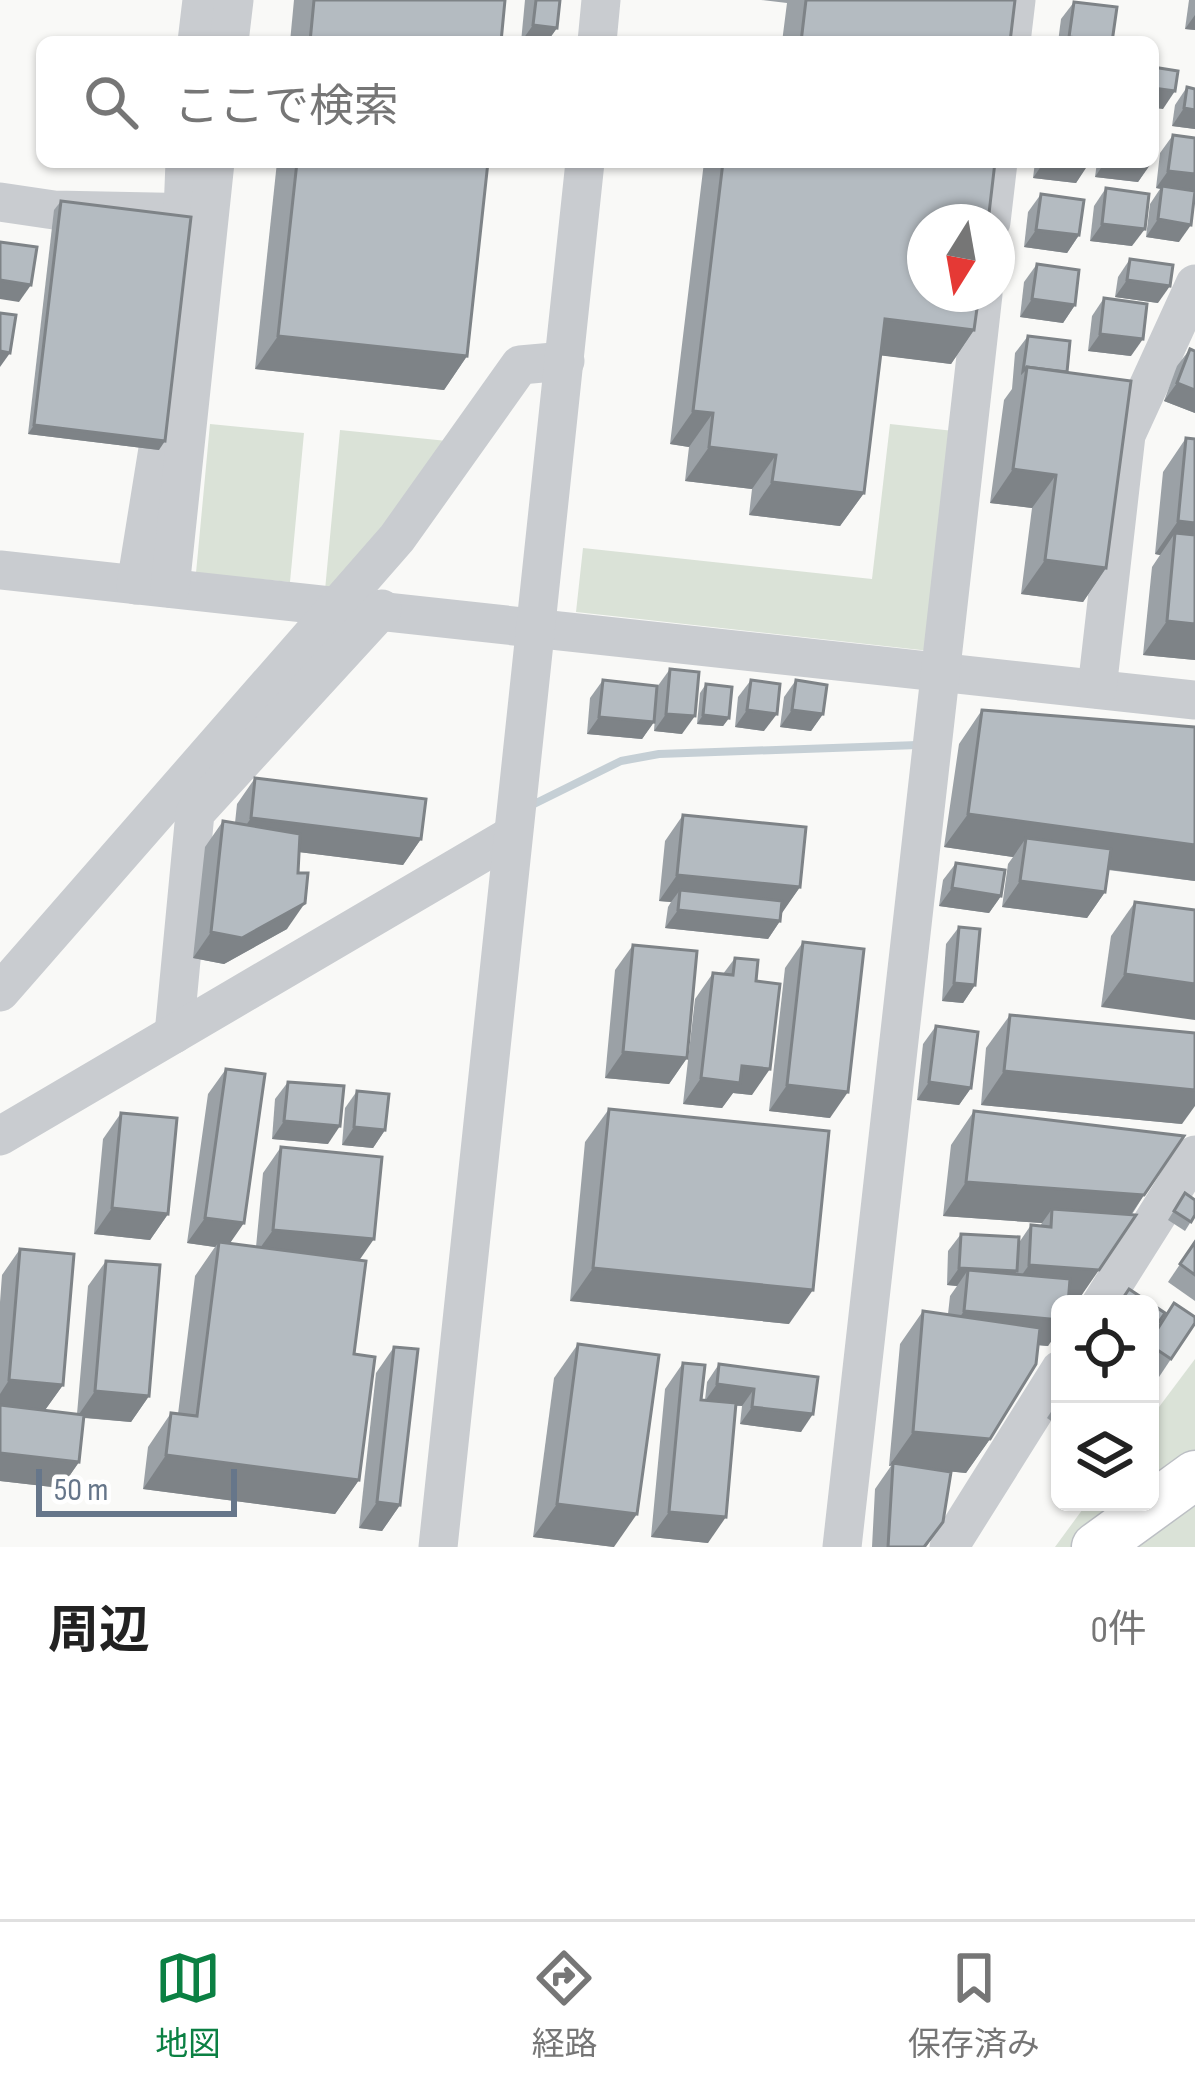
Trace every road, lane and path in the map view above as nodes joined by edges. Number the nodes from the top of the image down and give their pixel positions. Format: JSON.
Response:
{"nodes":[{"id":1,"x":202,"y":0,"type":"edge"},
{"id":2,"x":234,"y":0,"type":"edge"},
{"id":3,"x":601,"y":0,"type":"edge"},
{"id":4,"x":1016,"y":0,"type":"edge"},
{"id":5,"x":198,"y":36,"type":"edge"},
{"id":6,"x":231,"y":36,"type":"edge"},
{"id":7,"x":598,"y":36,"type":"edge"},
{"id":8,"x":1012,"y":36,"type":"edge"},
{"id":9,"x":186,"y":168,"type":"edge"},
{"id":10,"x":213,"y":168,"type":"edge"},
{"id":11,"x":584,"y":168,"type":"edge"},
{"id":12,"x":997,"y":168,"type":"edge"},
{"id":13,"x":0,"y":202,"type":"edge"},
{"id":14,"x":993,"y":204,"type":"edge"},
{"id":15,"x":195,"y":213,"type":"junction"},
{"id":16,"x":1195,"y":284,"type":"edge"},
{"id":17,"x":981,"y":312,"type":"edge"},
{"id":18,"x":565,"y":361,"type":"junction"},
{"id":19,"x":0,"y":570,"type":"edge"},
{"id":20,"x":153,"y":586,"type":"junction"},
{"id":21,"x":342,"y":604,"type":"junction"},
{"id":22,"x":382,"y":609,"type":"junction"},
{"id":23,"x":533,"y":628,"type":"junction"},
{"id":24,"x":941,"y":670,"type":"junction"},
{"id":25,"x":1097,"y":689,"type":"junction"},
{"id":26,"x":1195,"y":700,"type":"edge"},
{"id":27,"x":512,"y":836,"type":"junction"},
{"id":28,"x":0,"y":992,"type":"edge"},
{"id":29,"x":174,"y":1034,"type":"junction"},
{"id":30,"x":0,"y":1136,"type":"edge"},
{"id":31,"x":1195,"y":1155,"type":"edge"},
{"id":32,"x":1107,"y":1295,"type":"edge"},
{"id":33,"x":1051,"y":1384,"type":"edge"},
{"id":34,"x":1195,"y":1475,"type":"edge"},
{"id":35,"x":438,"y":1547,"type":"edge"},
{"id":36,"x":842,"y":1547,"type":"edge"},
{"id":37,"x":949,"y":1547,"type":"edge"},
{"id":38,"x":1096,"y":1547,"type":"edge"}],
"edges":[{"from":1,"to":5,"type":"street"},
{"from":2,"to":6,"type":"street"},
{"from":3,"to":7,"type":"street"},
{"from":4,"to":8,"type":"street"},
{"from":9,"to":15,"type":"street"},
{"from":10,"to":15,"type":"street"},
{"from":11,"to":18,"type":"street"},
{"from":12,"to":14,"type":"street"},
{"from":13,"to":15,"type":"street"},
{"from":15,"to":20,"type":"street"},
{"from":16,"to":25,"type":"street"},
{"from":17,"to":24,"type":"street"},
{"from":18,"to":21,"type":"street"},
{"from":18,"to":23,"type":"street"},
{"from":19,"to":20,"type":"street"},
{"from":20,"to":21,"type":"street"},
{"from":21,"to":22,"type":"street"},
{"from":21,"to":28,"type":"street"},
{"from":22,"to":23,"type":"street"},
{"from":22,"to":29,"type":"street"},
{"from":23,"to":24,"type":"street"},
{"from":23,"to":27,"type":"street"},
{"from":24,"to":25,"type":"street"},
{"from":24,"to":36,"type":"street"},
{"from":25,"to":26,"type":"street"},
{"from":27,"to":29,"type":"street"},
{"from":27,"to":35,"type":"street"},
{"from":29,"to":30,"type":"street"},
{"from":31,"to":32,"type":"street"},
{"from":33,"to":37,"type":"street"},
{"from":34,"to":38,"type":"main road"}]}
